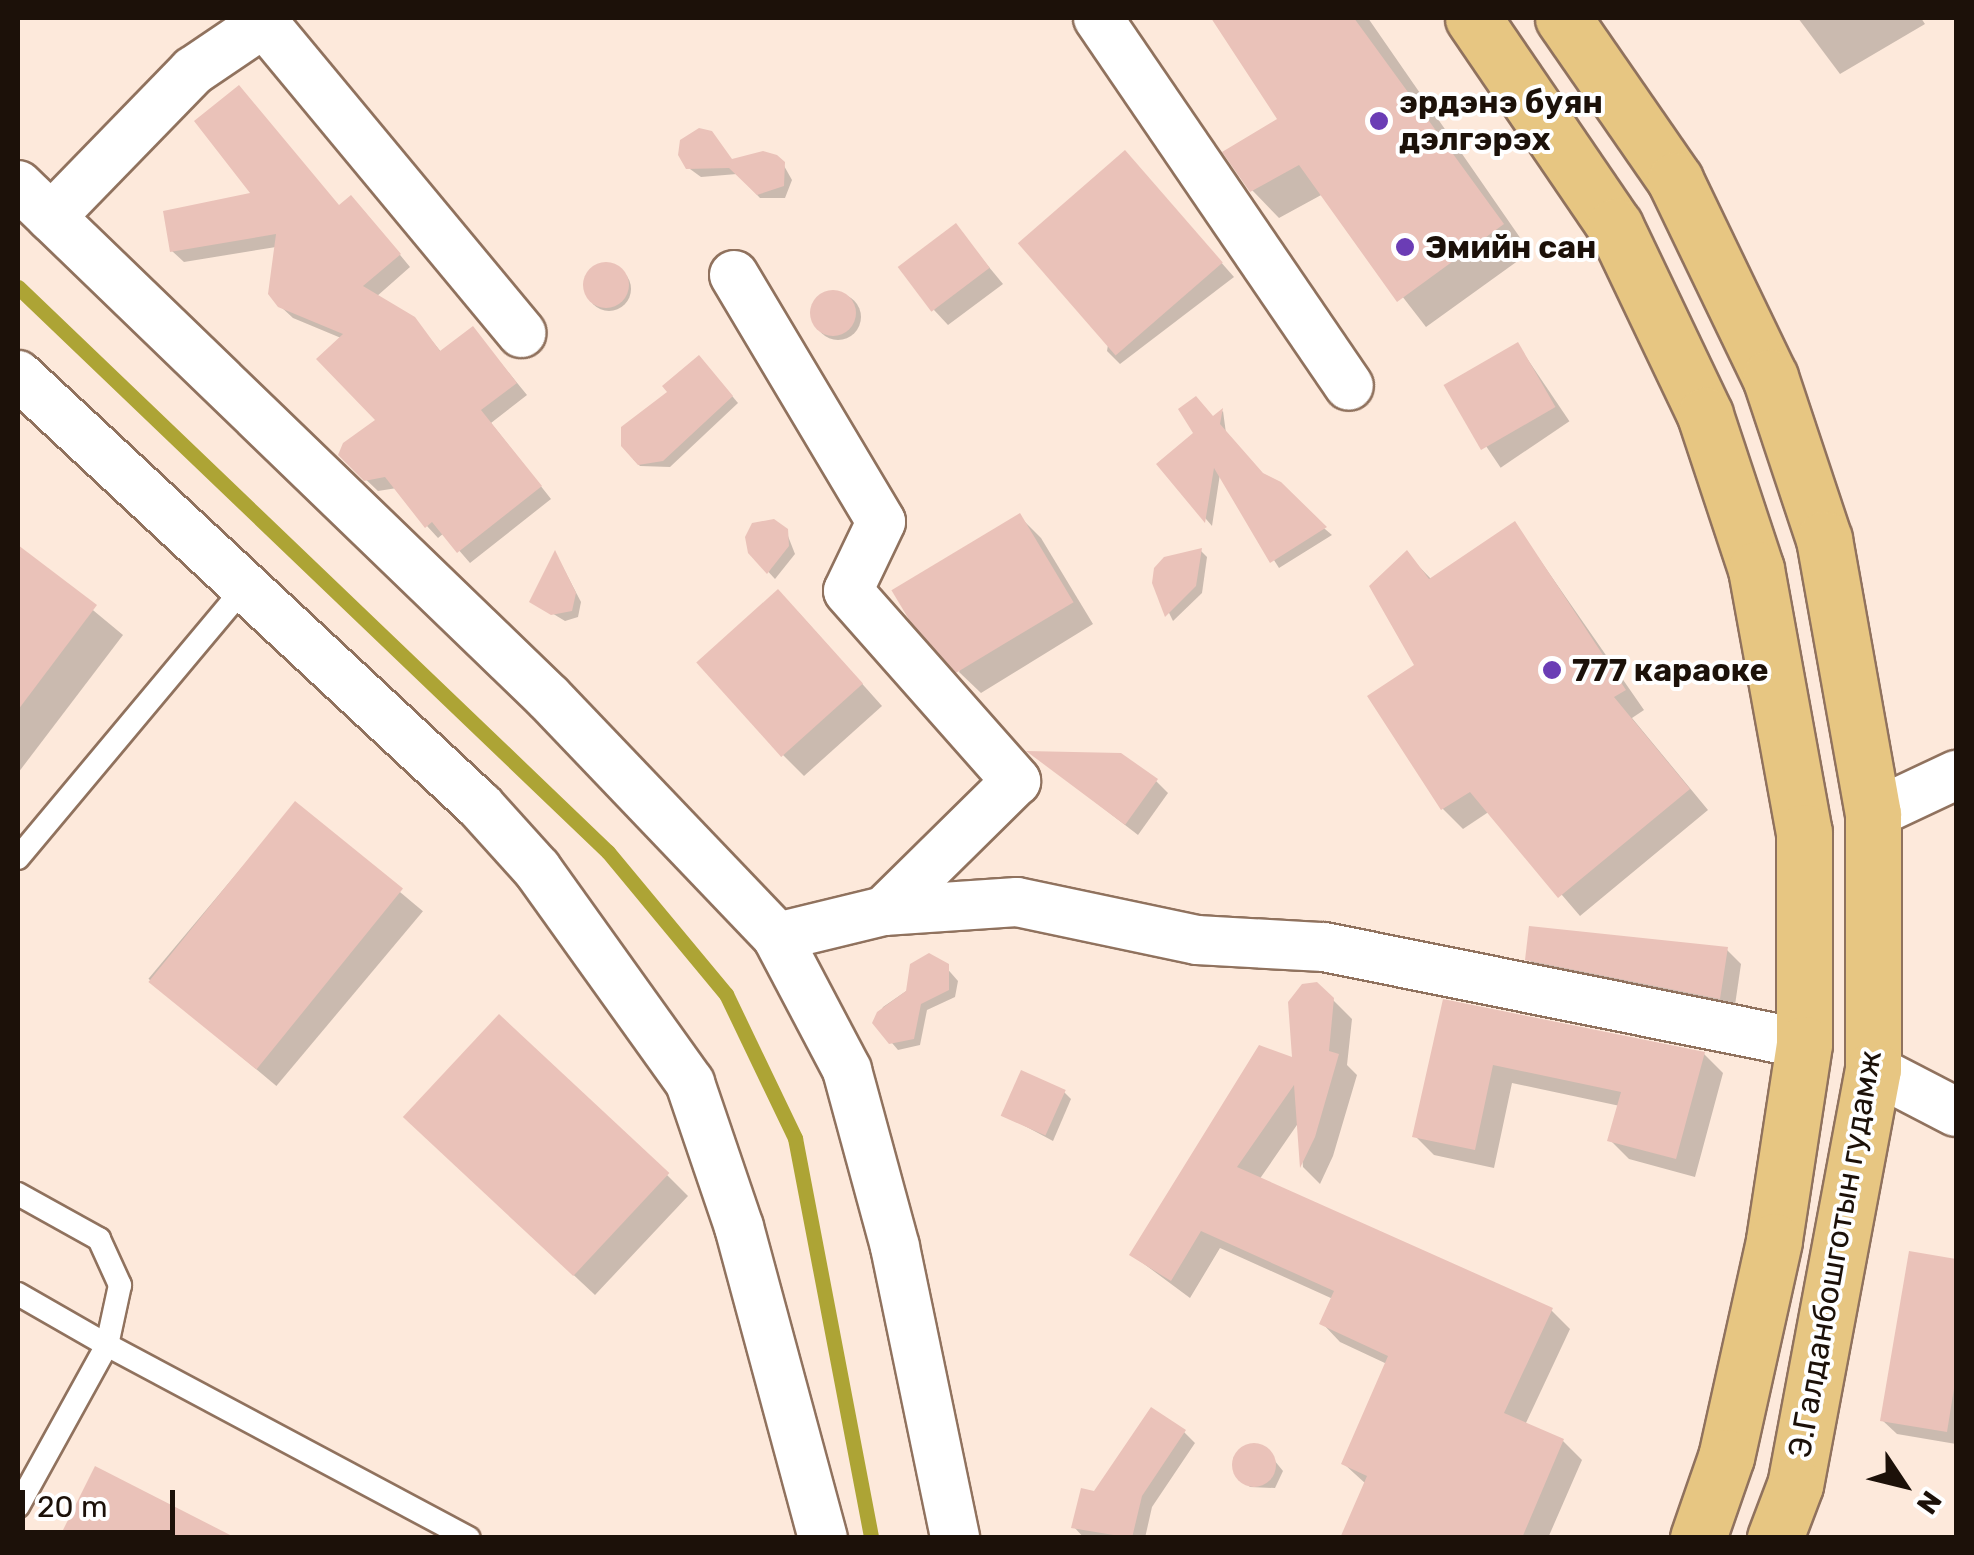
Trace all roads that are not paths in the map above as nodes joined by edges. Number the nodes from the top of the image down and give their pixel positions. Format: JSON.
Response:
{"nodes":[{"id":1,"x":1098,"y":18,"type":"edge"},
{"id":2,"x":1473,"y":18,"type":"edge"},
{"id":3,"x":1563,"y":18,"type":"edge"},
{"id":4,"x":34,"y":201,"type":"edge"},
{"id":5,"x":734,"y":275,"type":"dead end"},
{"id":6,"x":522,"y":332,"type":"dead end"},
{"id":7,"x":18,"y":376,"type":"edge"},
{"id":8,"x":1349,"y":386,"type":"dead end"},
{"id":9,"x":243,"y":590,"type":"junction"},
{"id":10,"x":1956,"y":775,"type":"edge"},
{"id":11,"x":1873,"y":814,"type":"junction"},
{"id":12,"x":18,"y":858,"type":"edge"},
{"id":13,"x":884,"y":911,"type":"junction"},
{"id":14,"x":777,"y":937,"type":"junction"},
{"id":15,"x":1804,"y":1044,"type":"junction"},
{"id":16,"x":1873,"y":1069,"type":"junction"},
{"id":17,"x":1956,"y":1112,"type":"edge"},
{"id":18,"x":18,"y":1194,"type":"edge"},
{"id":19,"x":18,"y":1294,"type":"edge"},
{"id":20,"x":107,"y":1344,"type":"junction"},
{"id":21,"x":18,"y":1506,"type":"edge"},
{"id":22,"x":469,"y":1538,"type":"edge"},
{"id":23,"x":824,"y":1538,"type":"edge"},
{"id":24,"x":956,"y":1538,"type":"edge"},
{"id":25,"x":1698,"y":1538,"type":"edge"},
{"id":26,"x":1775,"y":1538,"type":"edge"}],
"edges":[{"from":1,"to":8,"type":"street"},
{"from":2,"to":15,"type":"main road","name":"Э.Галданбошготын гудамж"},
{"from":3,"to":11,"type":"main road","name":"Э.Галданбошготын гудамж"},
{"from":4,"to":6,"type":"street"},
{"from":4,"to":14,"type":"street"},
{"from":5,"to":13,"type":"street"},
{"from":7,"to":9,"type":"street"},
{"from":9,"to":12,"type":"lane"},
{"from":9,"to":23,"type":"street"},
{"from":10,"to":11,"type":"street"},
{"from":11,"to":16,"type":"main road","name":"Э.Галданбошготын гудамж"},
{"from":13,"to":14,"type":"street"},
{"from":13,"to":15,"type":"street"},
{"from":14,"to":24,"type":"street"},
{"from":15,"to":25,"type":"main road","name":"Э.Галданбошготын гудамж"},
{"from":16,"to":17,"type":"street"},
{"from":16,"to":26,"type":"main road","name":"Э.Галданбошготын гудамж"},
{"from":18,"to":20,"type":"lane"},
{"from":19,"to":20,"type":"lane"},
{"from":20,"to":21,"type":"lane"},
{"from":20,"to":22,"type":"lane"}]}
